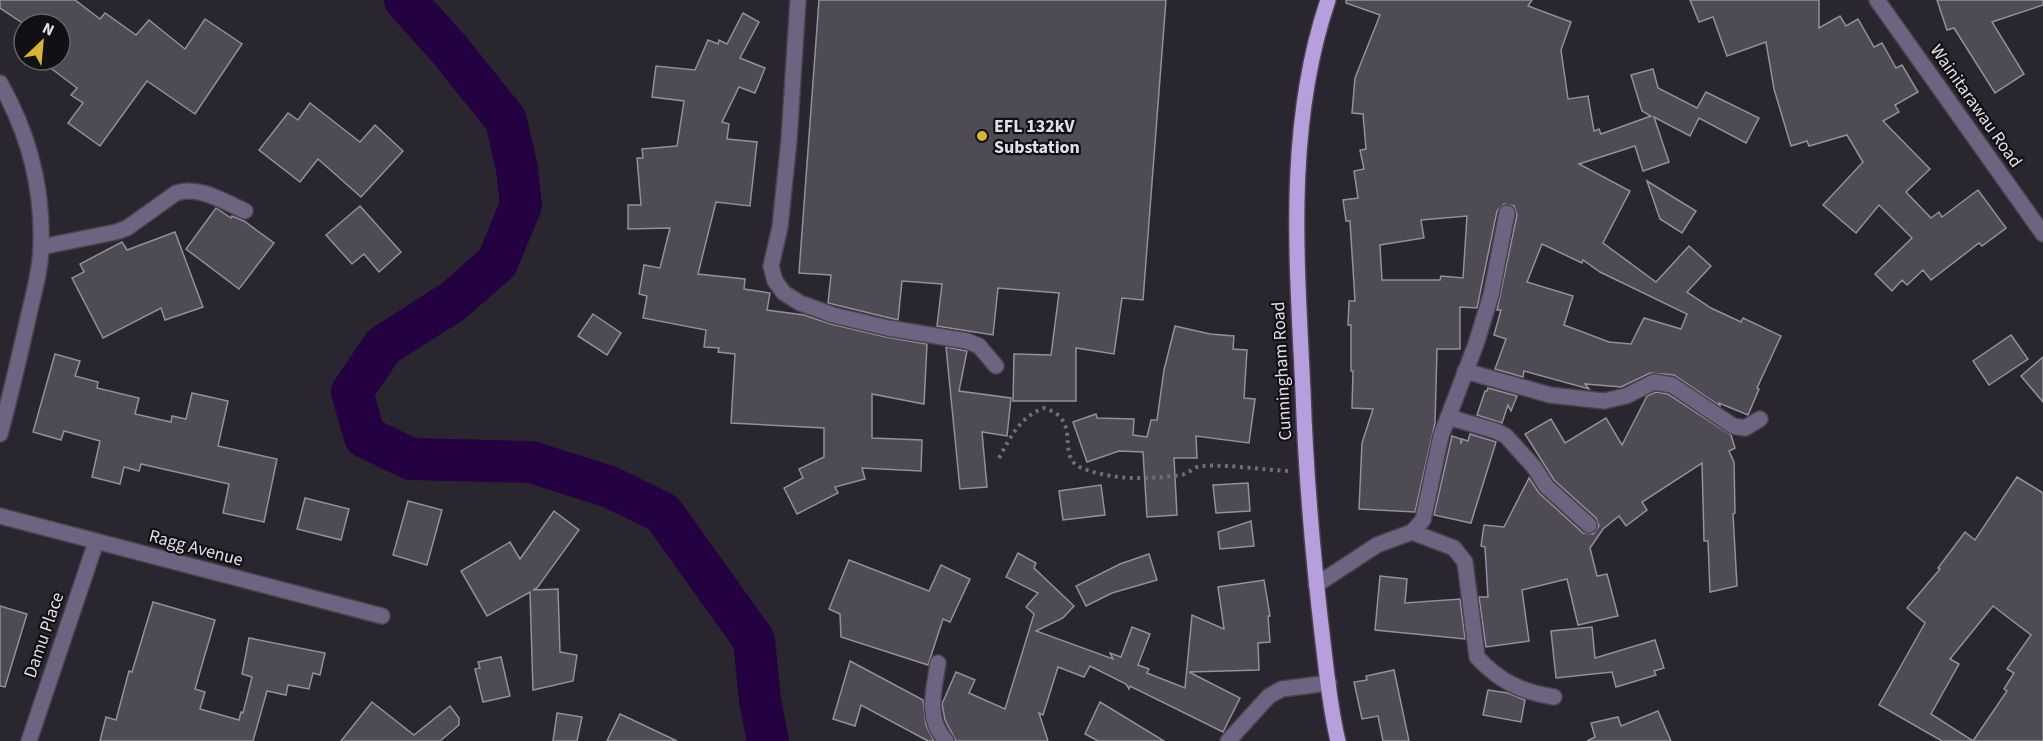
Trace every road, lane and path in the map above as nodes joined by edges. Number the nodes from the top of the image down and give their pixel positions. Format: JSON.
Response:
{"nodes":[{"id":1,"x":798,"y":0,"type":"edge"},
{"id":2,"x":1328,"y":0,"type":"edge"},
{"id":3,"x":1877,"y":0,"type":"edge"},
{"id":4,"x":0,"y":83,"type":"edge"},
{"id":5,"x":245,"y":211,"type":"dead end"},
{"id":6,"x":1507,"y":213,"type":"dead end"},
{"id":7,"x":2043,"y":234,"type":"edge"},
{"id":8,"x":41,"y":247,"type":"junction"},
{"id":9,"x":996,"y":366,"type":"dead end"},
{"id":10,"x":1465,"y":371,"type":"junction"},
{"id":11,"x":1448,"y":417,"type":"junction"},
{"id":12,"x":1760,"y":419,"type":"dead end"},
{"id":13,"x":0,"y":434,"type":"edge"},
{"id":14,"x":999,"y":458,"type":"dead end"},
{"id":15,"x":1306,"y":472,"type":"junction"},
{"id":16,"x":0,"y":516,"type":"edge"},
{"id":17,"x":1590,"y":525,"type":"dead end"},
{"id":18,"x":1412,"y":531,"type":"junction"},
{"id":19,"x":96,"y":542,"type":"junction"},
{"id":20,"x":1316,"y":585,"type":"junction"},
{"id":21,"x":382,"y":616,"type":"dead end"},
{"id":22,"x":938,"y":663,"type":"dead end"},
{"id":23,"x":1329,"y":683,"type":"junction"},
{"id":24,"x":1554,"y":697,"type":"dead end"},
{"id":25,"x":29,"y":741,"type":"edge"},
{"id":26,"x":945,"y":741,"type":"edge"},
{"id":27,"x":1228,"y":741,"type":"edge"},
{"id":28,"x":1338,"y":741,"type":"edge"}],
"edges":[{"from":1,"to":9,"type":"street"},
{"from":2,"to":15,"type":"main road","name":"Cunningham Road"},
{"from":3,"to":7,"type":"street","name":"Wainitarawau Road"},
{"from":4,"to":8,"type":"street"},
{"from":5,"to":8,"type":"street"},
{"from":6,"to":10,"type":"street"},
{"from":8,"to":13,"type":"street"},
{"from":10,"to":11,"type":"street"},
{"from":10,"to":12,"type":"street"},
{"from":11,"to":17,"type":"street"},
{"from":11,"to":18,"type":"street"},
{"from":14,"to":15,"type":"path"},
{"from":15,"to":20,"type":"main road","name":"Cunningham Road"},
{"from":16,"to":19,"type":"street","name":"Ragg Avenue"},
{"from":18,"to":20,"type":"street"},
{"from":18,"to":24,"type":"street"},
{"from":19,"to":21,"type":"street","name":"Ragg Avenue"},
{"from":19,"to":25,"type":"street","name":"Damu Place"},
{"from":20,"to":23,"type":"main road","name":"Cunningham Road"},
{"from":22,"to":26,"type":"street"},
{"from":23,"to":27,"type":"street"},
{"from":23,"to":28,"type":"main road","name":"Cunningham Road"}]}
